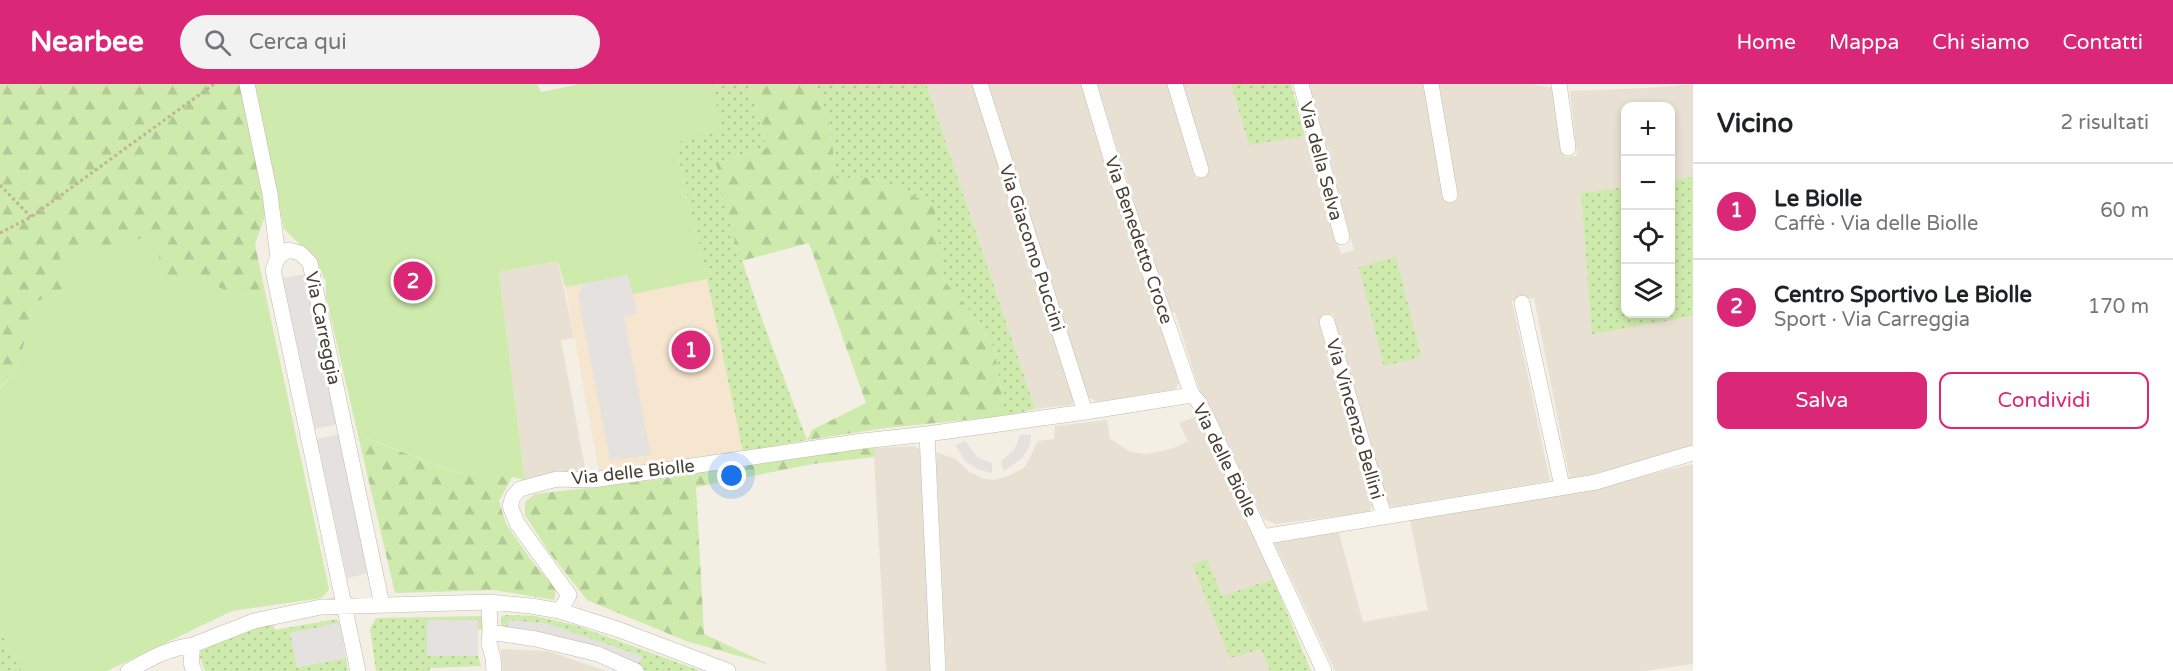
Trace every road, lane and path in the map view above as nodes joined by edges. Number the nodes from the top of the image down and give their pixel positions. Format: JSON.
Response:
{"nodes":[{"id":1,"x":214,"y":84,"type":"edge"},
{"id":2,"x":248,"y":84,"type":"edge"},
{"id":3,"x":980,"y":84,"type":"edge"},
{"id":4,"x":1089,"y":84,"type":"edge"},
{"id":5,"x":1175,"y":84,"type":"edge"},
{"id":6,"x":1300,"y":84,"type":"edge"},
{"id":7,"x":1431,"y":84,"type":"edge"},
{"id":8,"x":1559,"y":84,"type":"edge"},
{"id":9,"x":1568,"y":148,"type":"dead end"},
{"id":10,"x":1201,"y":170,"type":"dead end"},
{"id":11,"x":0,"y":185,"type":"edge"},
{"id":12,"x":1450,"y":195,"type":"dead end"},
{"id":13,"x":31,"y":217,"type":"junction"},
{"id":14,"x":0,"y":233,"type":"edge"},
{"id":15,"x":1342,"y":237,"type":"dead end"},
{"id":16,"x":278,"y":257,"type":"junction"},
{"id":17,"x":1522,"y":303,"type":"dead end"},
{"id":18,"x":1327,"y":322,"type":"dead end"},
{"id":19,"x":1192,"y":395,"type":"junction"},
{"id":20,"x":1084,"y":412,"type":"junction"},
{"id":21,"x":927,"y":434,"type":"junction"},
{"id":22,"x":1693,"y":453,"type":"edge"},
{"id":23,"x":1562,"y":486,"type":"junction"},
{"id":24,"x":1384,"y":516,"type":"junction"},
{"id":25,"x":1262,"y":537,"type":"junction"},
{"id":26,"x":489,"y":602,"type":"junction"},
{"id":27,"x":382,"y":605,"type":"junction"},
{"id":28,"x":346,"y":607,"type":"junction"},
{"id":29,"x":560,"y":611,"type":"junction"},
{"id":30,"x":490,"y":632,"type":"junction"},
{"id":31,"x":193,"y":645,"type":"junction"},
{"id":32,"x":128,"y":671,"type":"edge"},
{"id":33,"x":194,"y":671,"type":"edge"},
{"id":34,"x":358,"y":671,"type":"edge"},
{"id":35,"x":494,"y":671,"type":"edge"},
{"id":36,"x":636,"y":671,"type":"edge"},
{"id":37,"x":728,"y":671,"type":"edge"},
{"id":38,"x":938,"y":671,"type":"edge"},
{"id":39,"x":1324,"y":671,"type":"edge"}],
"edges":[{"from":1,"to":13,"type":"path"},
{"from":2,"to":16,"type":"street"},
{"from":3,"to":20,"type":"street","name":"Via Giacomo Puccini"},
{"from":4,"to":19,"type":"street","name":"Via Benedetto Croce"},
{"from":5,"to":10,"type":"street"},
{"from":6,"to":15,"type":"street","name":"Via della Selva"},
{"from":7,"to":12,"type":"street"},
{"from":8,"to":9,"type":"street"},
{"from":11,"to":13,"type":"path"},
{"from":13,"to":14,"type":"path"},
{"from":16,"to":27,"type":"street","name":"Via Carreggia"},
{"from":16,"to":28,"type":"street","name":"Via Carreggia"},
{"from":17,"to":23,"type":"street"},
{"from":18,"to":24,"type":"street","name":"Via Vincenzo Bellini"},
{"from":19,"to":20,"type":"street","name":"Via delle Biolle"},
{"from":19,"to":25,"type":"street","name":"Via delle Biolle"},
{"from":20,"to":21,"type":"street","name":"Via delle Biolle"},
{"from":21,"to":29,"type":"street","name":"Via delle Biolle"},
{"from":21,"to":38,"type":"street"},
{"from":22,"to":23,"type":"street","name":"Via Vincenzo Bellini"},
{"from":23,"to":24,"type":"street","name":"Via Vincenzo Bellini"},
{"from":24,"to":25,"type":"street","name":"Via Vincenzo Bellini"},
{"from":25,"to":39,"type":"street","name":"Via delle Biolle"},
{"from":26,"to":27,"type":"street"},
{"from":26,"to":29,"type":"street"},
{"from":26,"to":30,"type":"street"},
{"from":27,"to":28,"type":"street"},
{"from":28,"to":31,"type":"street"},
{"from":28,"to":34,"type":"street","name":"Via Carreggia"},
{"from":29,"to":37,"type":"street"},
{"from":30,"to":35,"type":"street"},
{"from":30,"to":36,"type":"street"},
{"from":31,"to":32,"type":"street"},
{"from":31,"to":33,"type":"street"}]}
